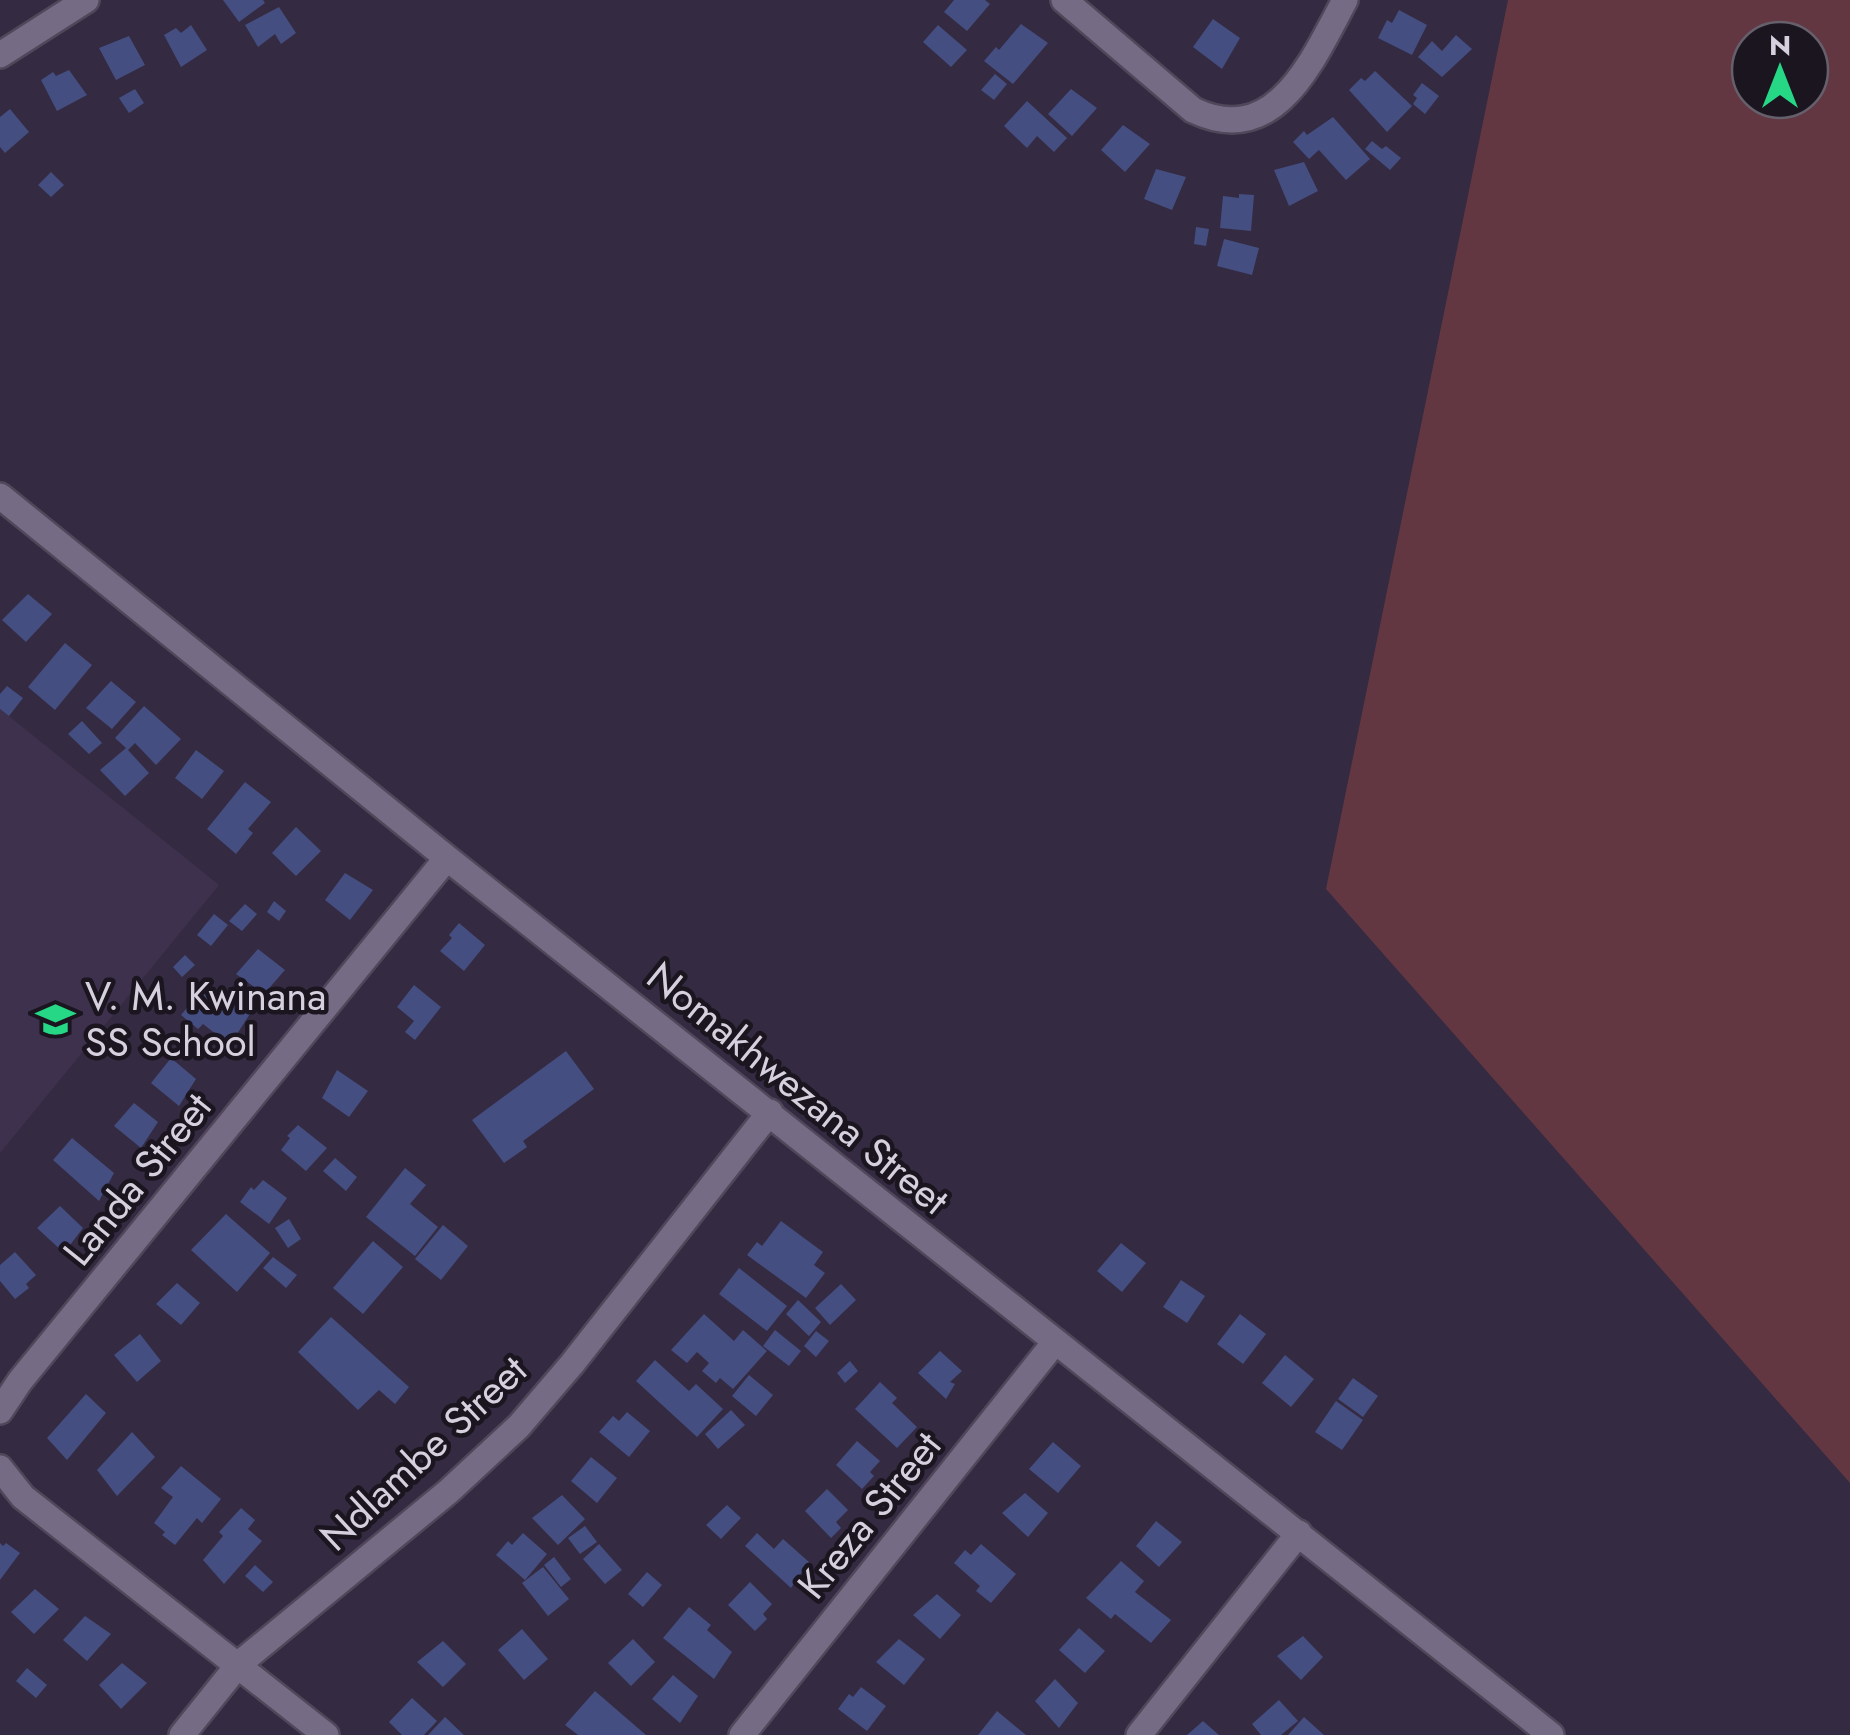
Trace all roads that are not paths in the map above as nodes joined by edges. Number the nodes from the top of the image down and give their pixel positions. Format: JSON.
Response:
{"nodes":[{"id":1,"x":86,"y":0,"type":"edge"},
{"id":2,"x":1064,"y":0,"type":"edge"},
{"id":3,"x":1345,"y":0,"type":"edge"},
{"id":4,"x":0,"y":55,"type":"edge"},
{"id":5,"x":0,"y":496,"type":"edge"},
{"id":6,"x":447,"y":858,"type":"junction"},
{"id":7,"x":770,"y":1112,"type":"junction"},
{"id":8,"x":1056,"y":1342,"type":"junction"},
{"id":9,"x":0,"y":1410,"type":"edge"},
{"id":10,"x":0,"y":1468,"type":"edge"},
{"id":11,"x":1298,"y":1533,"type":"junction"},
{"id":12,"x":239,"y":1664,"type":"junction"},
{"id":13,"x":182,"y":1735,"type":"edge"},
{"id":14,"x":326,"y":1735,"type":"edge"},
{"id":15,"x":742,"y":1735,"type":"edge"},
{"id":16,"x":1139,"y":1735,"type":"edge"},
{"id":17,"x":1550,"y":1735,"type":"edge"}],
"edges":[{"from":1,"to":4,"type":"street"},
{"from":2,"to":3,"type":"street"},
{"from":5,"to":6,"type":"street","name":"Nomakhwezana Street"},
{"from":6,"to":7,"type":"street","name":"Nomakhwezana Street"},
{"from":6,"to":9,"type":"street","name":"Landa Street"},
{"from":7,"to":8,"type":"street","name":"Nomakhwezana Street"},
{"from":7,"to":12,"type":"street","name":"Ndlambe Street"},
{"from":8,"to":11,"type":"street","name":"Nomakhwezana Street"},
{"from":8,"to":15,"type":"street","name":"Kreza Street"},
{"from":10,"to":12,"type":"street"},
{"from":11,"to":16,"type":"street"},
{"from":11,"to":17,"type":"street","name":"Nomakhwezana Street"},
{"from":12,"to":13,"type":"street","name":"Ndlambe Street"},
{"from":12,"to":14,"type":"street"}]}
